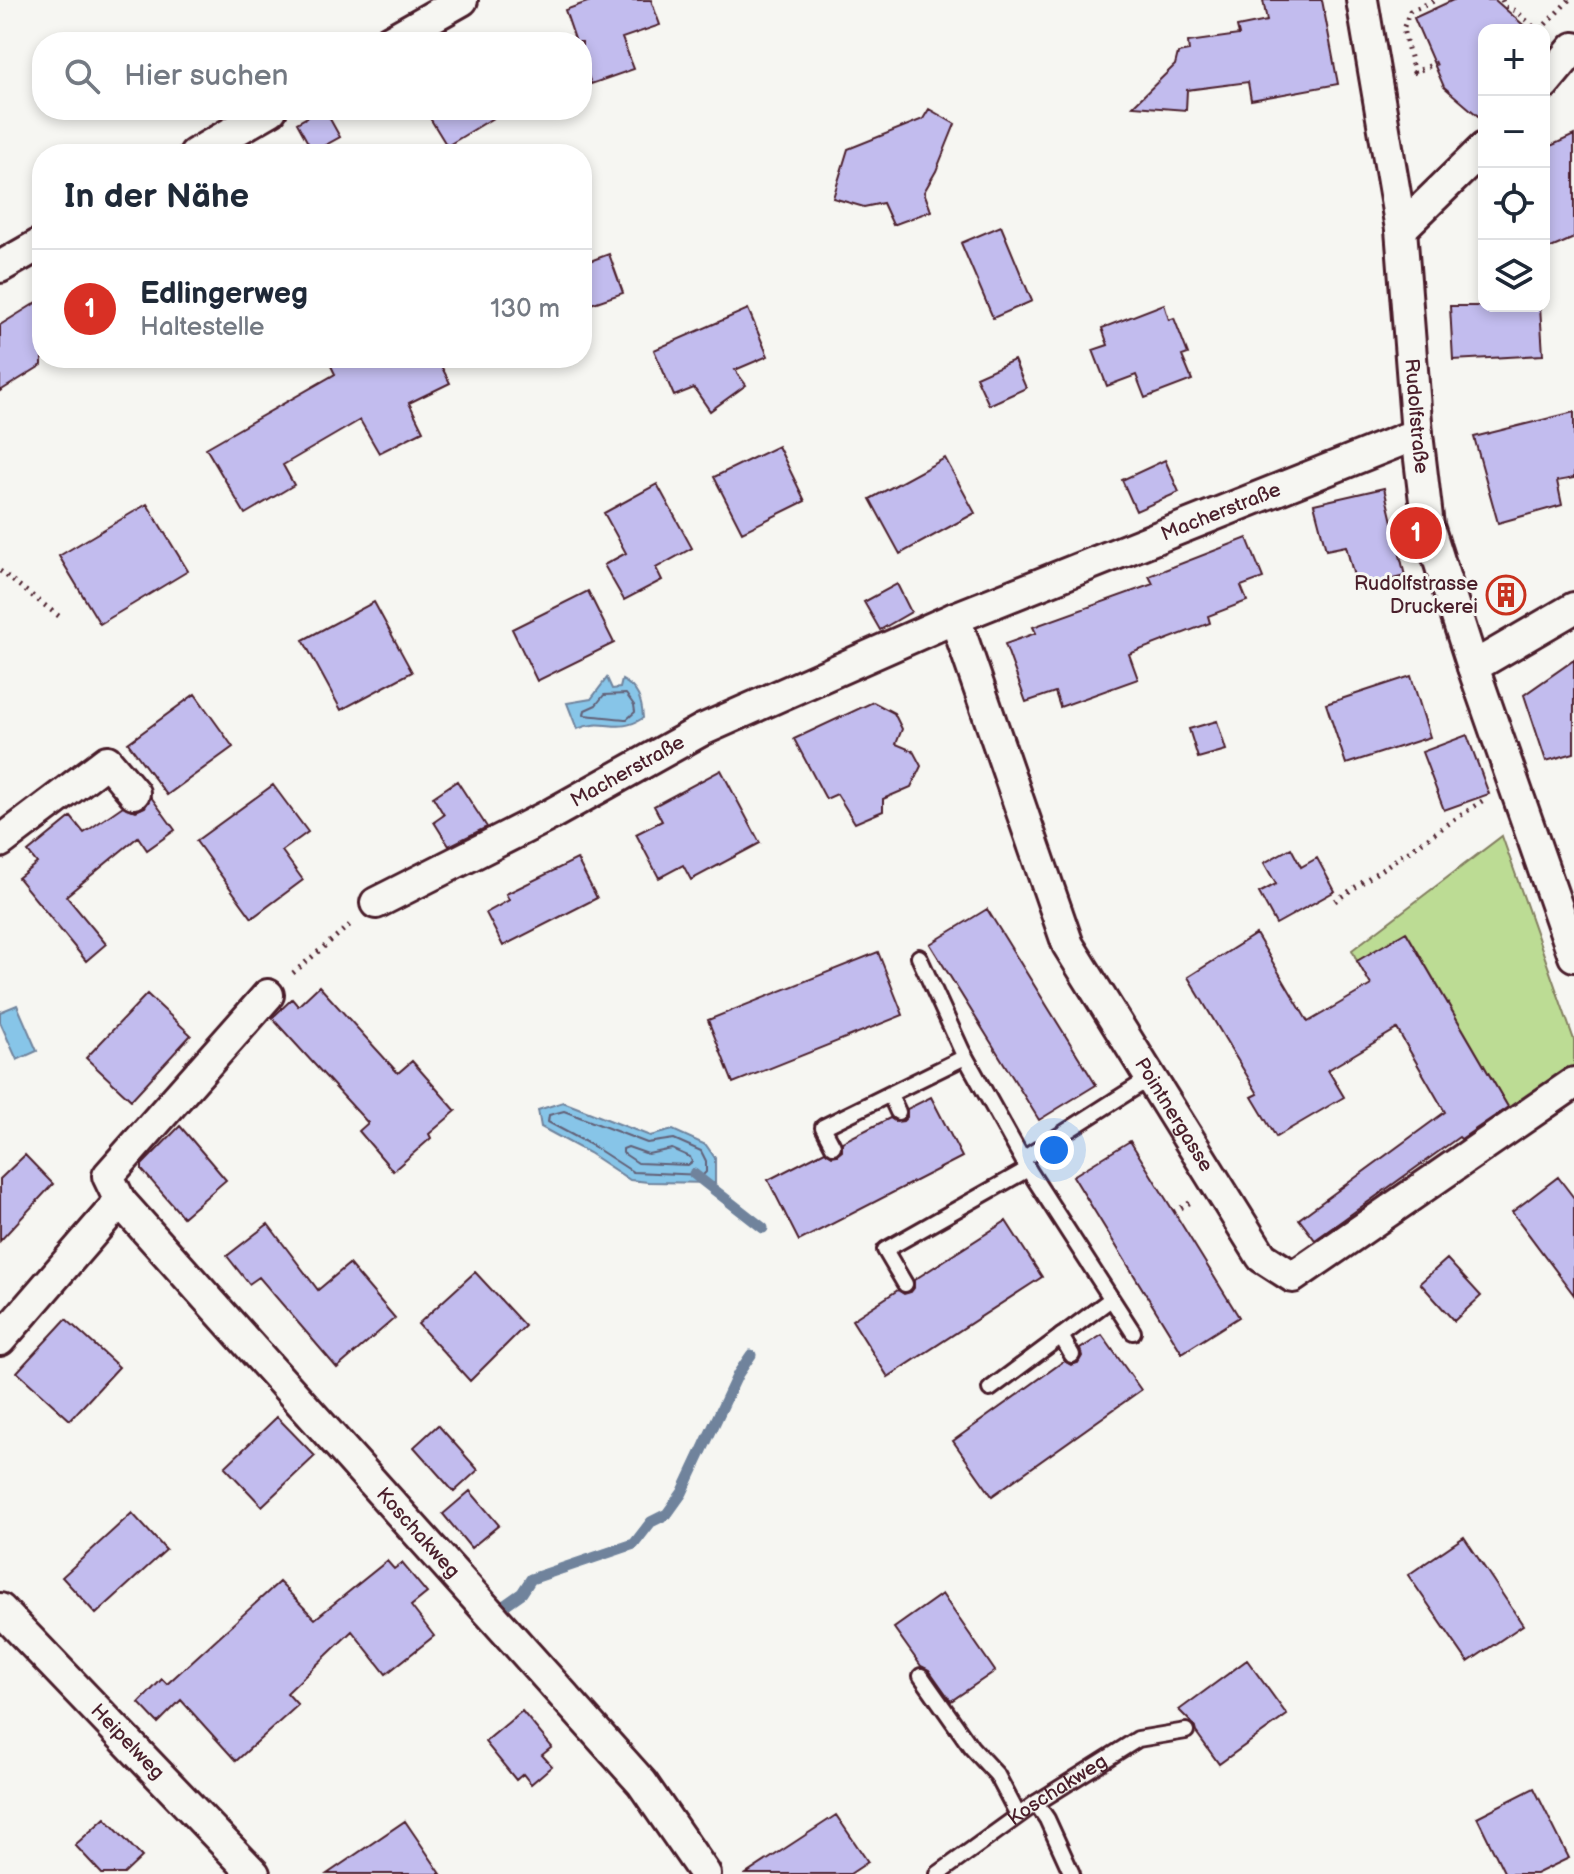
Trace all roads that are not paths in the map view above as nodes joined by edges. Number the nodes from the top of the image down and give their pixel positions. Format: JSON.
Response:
{"nodes":[{"id":1,"x":462,"y":0,"type":"edge"},
{"id":2,"x":1362,"y":0,"type":"edge"},
{"id":3,"x":406,"y":32,"type":"edge"},
{"id":4,"x":1574,"y":48,"type":"edge"},
{"id":5,"x":1550,"y":77,"type":"edge"},
{"id":6,"x":254,"y":120,"type":"edge"},
{"id":7,"x":212,"y":144,"type":"edge"},
{"id":8,"x":1478,"y":163,"type":"edge"},
{"id":9,"x":1401,"y":229,"type":"junction"},
{"id":10,"x":32,"y":249,"type":"edge"},
{"id":11,"x":0,"y":267,"type":"edge"},
{"id":12,"x":1417,"y":434,"type":"junction"},
{"id":13,"x":1574,"y":608,"type":"edge"},
{"id":14,"x":955,"y":618,"type":"junction"},
{"id":15,"x":1473,"y":667,"type":"junction"},
{"id":16,"x":134,"y":793,"type":"dead end"},
{"id":17,"x":0,"y":842,"type":"edge"},
{"id":18,"x":376,"y":903,"type":"road end"},
{"id":19,"x":1574,"y":956,"type":"edge"},
{"id":20,"x":919,"y":957,"type":"dead end"},
{"id":21,"x":268,"y":995,"type":"road end"},
{"id":22,"x":965,"y":1057,"type":"junction"},
{"id":23,"x":1150,"y":1078,"type":"junction"},
{"id":24,"x":1574,"y":1083,"type":"edge"},
{"id":25,"x":890,"y":1095,"type":"junction"},
{"id":26,"x":898,"y":1112,"type":"dead end"},
{"id":27,"x":833,"y":1146,"type":"dead end"},
{"id":28,"x":1025,"y":1164,"type":"junction"},
{"id":29,"x":120,"y":1201,"type":"junction"},
{"id":30,"x":905,"y":1284,"type":"dead end"},
{"id":31,"x":1111,"y":1299,"type":"junction"},
{"id":32,"x":4,"y":1322,"type":"edge"},
{"id":33,"x":1133,"y":1332,"type":"dead end"},
{"id":34,"x":1061,"y":1336,"type":"junction"},
{"id":35,"x":1072,"y":1355,"type":"dead end"},
{"id":36,"x":990,"y":1389,"type":"dead end"},
{"id":37,"x":0,"y":1609,"type":"edge"},
{"id":38,"x":921,"y":1676,"type":"dead end"},
{"id":39,"x":1186,"y":1731,"type":"dead end"},
{"id":40,"x":1036,"y":1803,"type":"junction"},
{"id":41,"x":1018,"y":1815,"type":"junction"},
{"id":42,"x":254,"y":1874,"type":"edge"},
{"id":43,"x":705,"y":1874,"type":"edge"},
{"id":44,"x":938,"y":1874,"type":"edge"},
{"id":45,"x":1072,"y":1874,"type":"edge"}],
"edges":[{"from":1,"to":3,"type":"street"},
{"from":2,"to":9,"type":"street","name":"Rudolfstraße"},
{"from":4,"to":5,"type":"street"},
{"from":6,"to":7,"type":"street"},
{"from":8,"to":9,"type":"street"},
{"from":9,"to":12,"type":"street","name":"Rudolfstraße"},
{"from":10,"to":11,"type":"street"},
{"from":12,"to":14,"type":"street","name":"Macherstraße"},
{"from":12,"to":15,"type":"street","name":"Rudolfstraße"},
{"from":13,"to":15,"type":"street"},
{"from":14,"to":18,"type":"street","name":"Macherstraße"},
{"from":14,"to":23,"type":"street","name":"Pointnergasse"},
{"from":15,"to":19,"type":"street","name":"Rudolfstraße"},
{"from":16,"to":17,"type":"street"},
{"from":20,"to":22,"type":"lane"},
{"from":21,"to":29,"type":"street"},
{"from":22,"to":25,"type":"lane"},
{"from":22,"to":28,"type":"lane"},
{"from":23,"to":24,"type":"street","name":"Pointnergasse"},
{"from":23,"to":28,"type":"lane"},
{"from":25,"to":26,"type":"lane"},
{"from":25,"to":27,"type":"lane"},
{"from":28,"to":30,"type":"lane"},
{"from":28,"to":31,"type":"lane"},
{"from":29,"to":32,"type":"street"},
{"from":29,"to":43,"type":"street","name":"Koschakweg"},
{"from":31,"to":33,"type":"lane"},
{"from":31,"to":34,"type":"lane"},
{"from":34,"to":35,"type":"lane"},
{"from":34,"to":36,"type":"lane"},
{"from":37,"to":42,"type":"street","name":"Heipelweg"},
{"from":38,"to":41,"type":"lane"},
{"from":39,"to":40,"type":"lane","name":"Koschakweg"},
{"from":40,"to":41,"type":"lane","name":"Koschakweg"},
{"from":40,"to":45,"type":"lane"},
{"from":41,"to":44,"type":"lane","name":"Koschakweg"}]}
